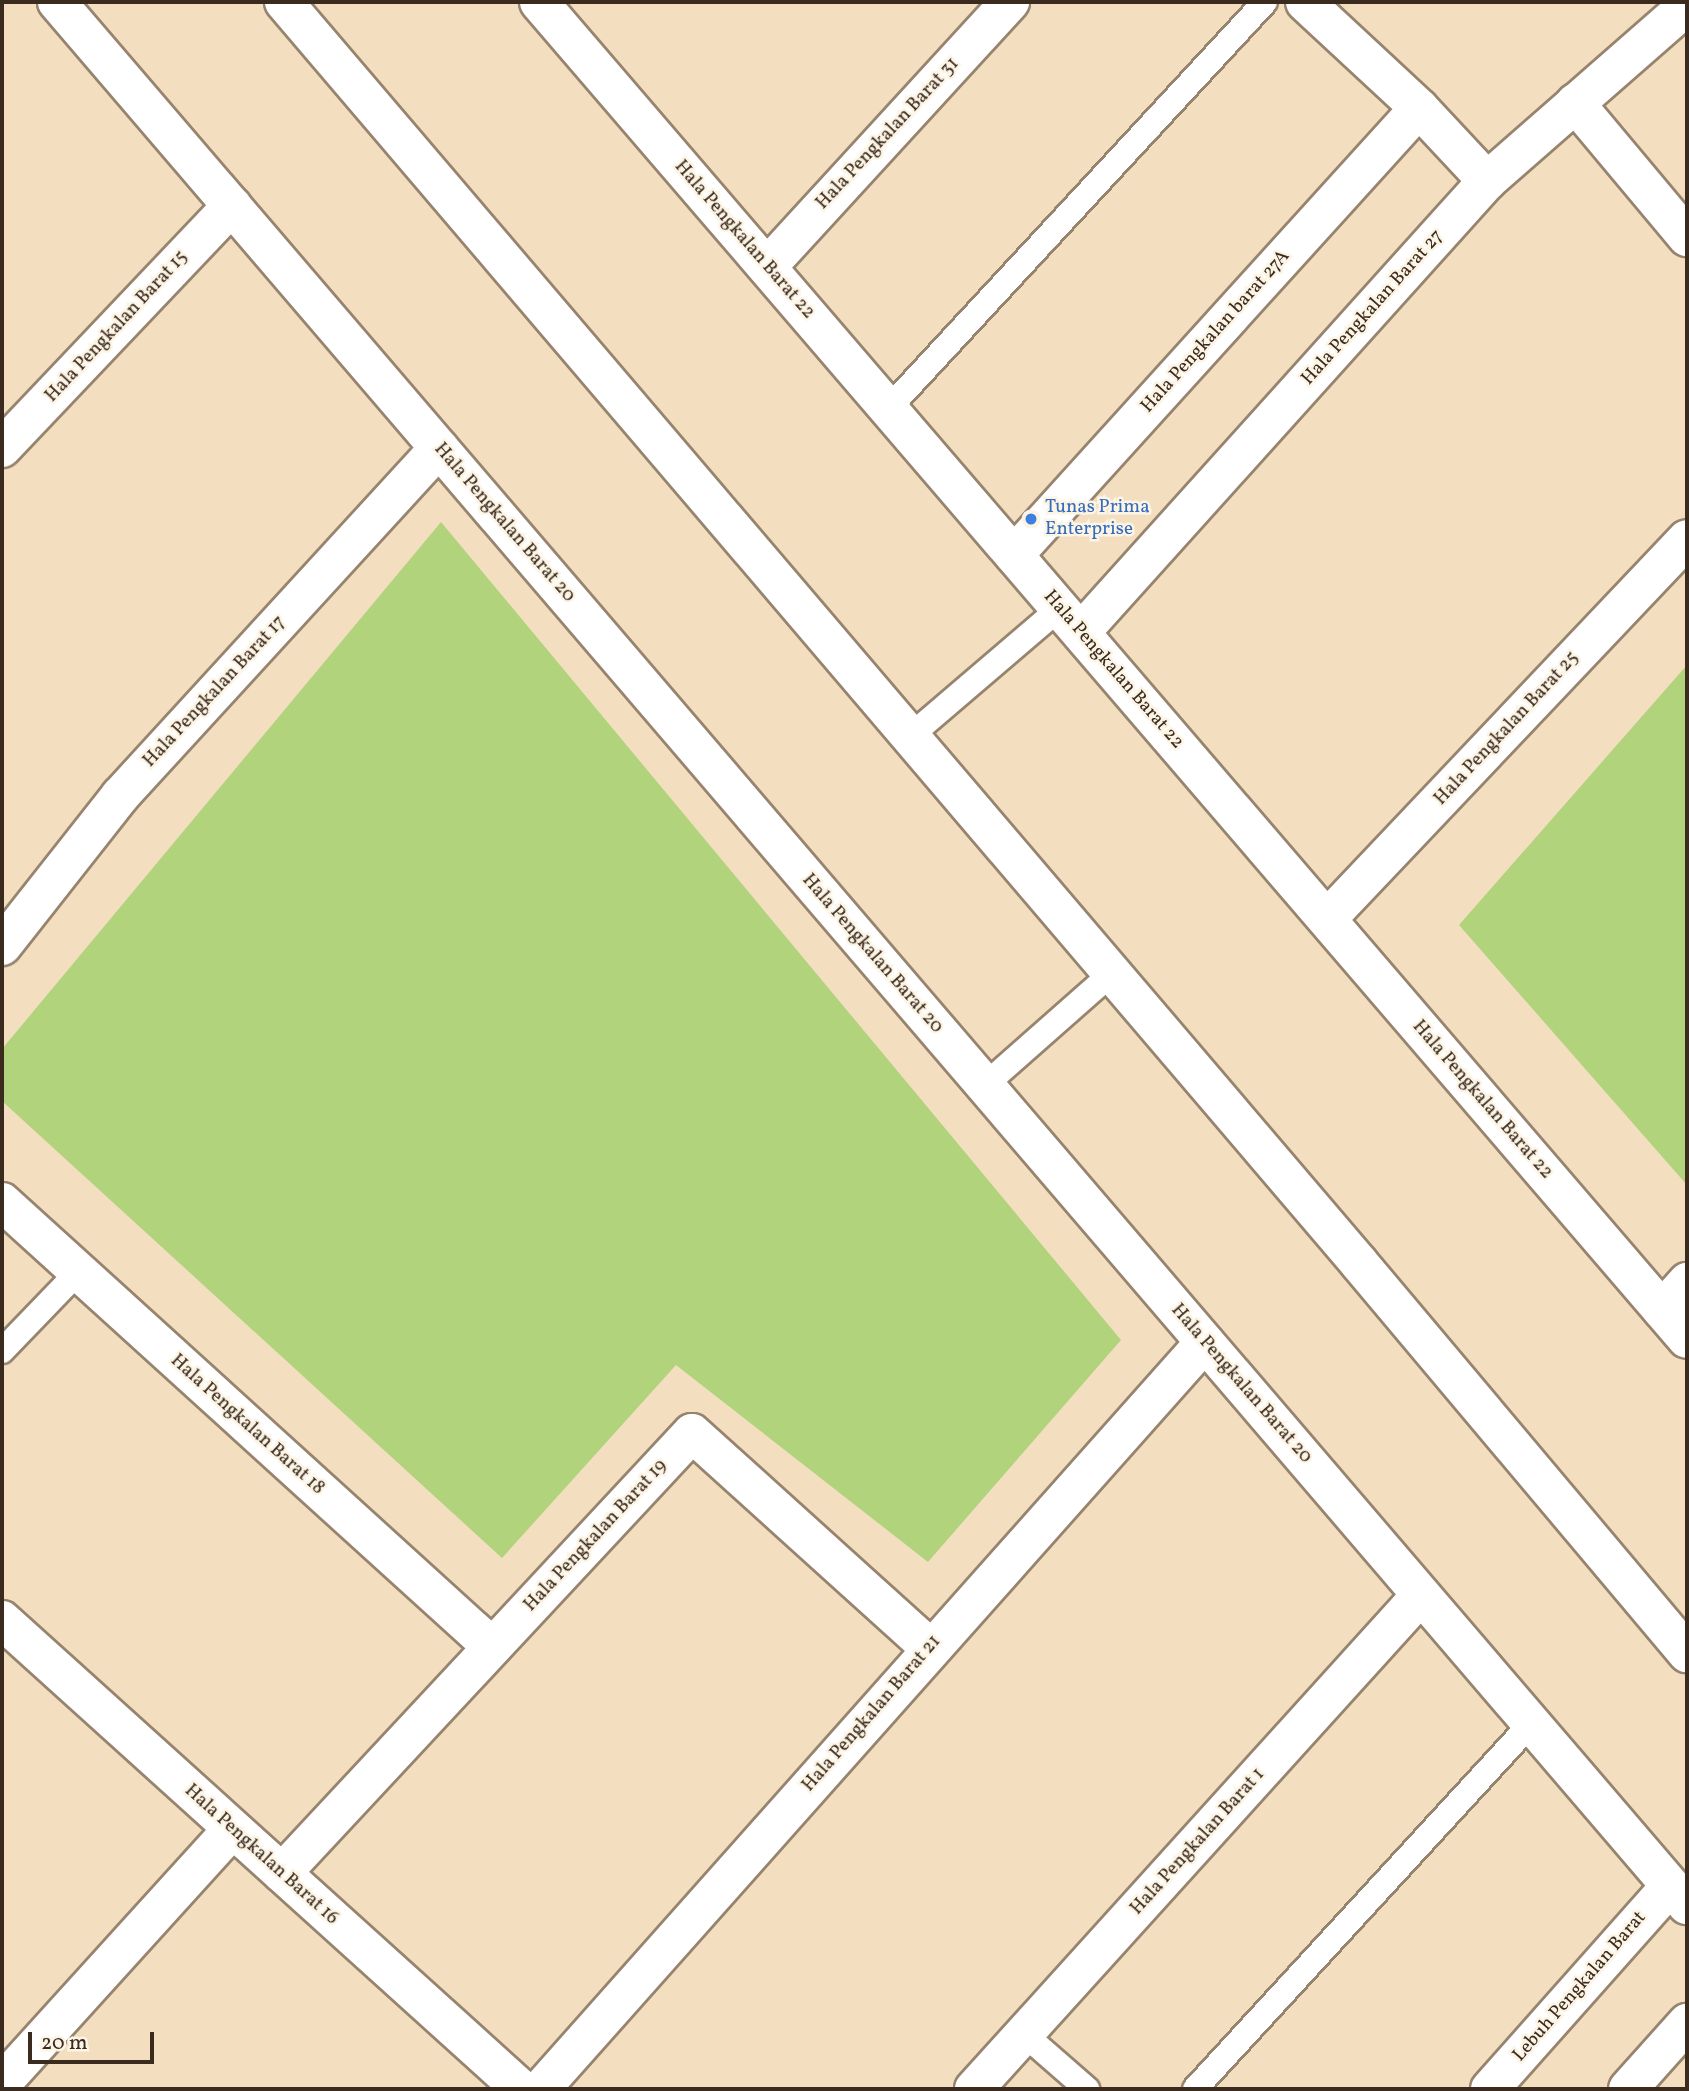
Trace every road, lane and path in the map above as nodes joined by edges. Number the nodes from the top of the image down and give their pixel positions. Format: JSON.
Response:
{"nodes":[{"id":1,"x":57,"y":2,"type":"edge"},
{"id":2,"x":284,"y":2,"type":"edge"},
{"id":3,"x":539,"y":2,"type":"edge"},
{"id":4,"x":1010,"y":2,"type":"edge"},
{"id":5,"x":1265,"y":2,"type":"edge"},
{"id":6,"x":1305,"y":2,"type":"edge"},
{"id":7,"x":1687,"y":6,"type":"edge"},
{"id":8,"x":1575,"y":103,"type":"junction"},
{"id":9,"x":1419,"y":108,"type":"junction"},
{"id":10,"x":1487,"y":181,"type":"junction"},
{"id":11,"x":232,"y":206,"type":"junction"},
{"id":12,"x":1687,"y":237,"type":"edge"},
{"id":13,"x":767,"y":267,"type":"junction"},
{"id":14,"x":889,"y":408,"type":"junction"},
{"id":15,"x":2,"y":448,"type":"edge"},
{"id":16,"x":439,"y":448,"type":"junction"},
{"id":17,"x":1687,"y":539,"type":"edge"},
{"id":18,"x":1014,"y":555,"type":"junction"},
{"id":19,"x":1070,"y":620,"type":"junction"},
{"id":20,"x":909,"y":737,"type":"junction"},
{"id":21,"x":1327,"y":919,"type":"junction"},
{"id":22,"x":2,"y":946,"type":"edge"},
{"id":23,"x":1112,"y":973,"type":"junction"},
{"id":24,"x":985,"y":1085,"type":"junction"},
{"id":25,"x":2,"y":1202,"type":"edge"},
{"id":26,"x":78,"y":1272,"type":"junction"},
{"id":27,"x":1675,"y":1296,"type":"edge"},
{"id":28,"x":1687,"y":1339,"type":"edge"},
{"id":29,"x":1205,"y":1342,"type":"junction"},
{"id":30,"x":2,"y":1351,"type":"edge"},
{"id":31,"x":1422,"y":1595,"type":"junction"},
{"id":32,"x":2,"y":1620,"type":"edge"},
{"id":33,"x":492,"y":1647,"type":"junction"},
{"id":34,"x":930,"y":1647,"type":"junction"},
{"id":35,"x":1687,"y":1653,"type":"edge"},
{"id":36,"x":1532,"y":1723,"type":"junction"},
{"id":37,"x":232,"y":1829,"type":"junction"},
{"id":38,"x":282,"y":1873,"type":"junction"},
{"id":39,"x":1679,"y":1895,"type":"edge"},
{"id":40,"x":1687,"y":2023,"type":"edge"},
{"id":41,"x":1024,"y":2034,"type":"junction"},
{"id":42,"x":2,"y":2083,"type":"edge"},
{"id":43,"x":520,"y":2089,"type":"edge"},
{"id":44,"x":541,"y":2089,"type":"edge"},
{"id":45,"x":974,"y":2089,"type":"edge"},
{"id":46,"x":1087,"y":2089,"type":"edge"},
{"id":47,"x":1195,"y":2089,"type":"edge"},
{"id":48,"x":1490,"y":2089,"type":"edge"},
{"id":49,"x":1628,"y":2089,"type":"edge"}],
"edges":[{"from":1,"to":11,"type":"street","name":"Hala Pengkalan Barat 20"},
{"from":2,"to":20,"type":"street"},
{"from":3,"to":13,"type":"street","name":"Hala Pengkalan Barat 22"},
{"from":4,"to":13,"type":"street","name":"Hala Pengkalan Barat 31"},
{"from":5,"to":14,"type":"lane"},
{"from":6,"to":9,"type":"street"},
{"from":7,"to":8,"type":"street","name":"Hala Pengkalan Barat 27"},
{"from":8,"to":10,"type":"street","name":"Hala Pengkalan Barat 27"},
{"from":8,"to":12,"type":"street"},
{"from":9,"to":10,"type":"street"},
{"from":9,"to":18,"type":"street","name":"Hala Pengkalan barat 27A"},
{"from":10,"to":19,"type":"street","name":"Hala Pengkalan Barat 27"},
{"from":11,"to":15,"type":"street","name":"Hala Pengkalan Barat 15"},
{"from":11,"to":16,"type":"street","name":"Hala Pengkalan Barat 20"},
{"from":13,"to":14,"type":"street","name":"Hala Pengkalan Barat 22"},
{"from":14,"to":18,"type":"street","name":"Hala Pengkalan Barat 22"},
{"from":16,"to":22,"type":"street","name":"Hala Pengkalan Barat 17"},
{"from":16,"to":24,"type":"street","name":"Hala Pengkalan Barat 20"},
{"from":17,"to":21,"type":"street","name":"Hala Pengkalan Barat 25"},
{"from":18,"to":19,"type":"street","name":"Hala Pengkalan Barat 22"},
{"from":19,"to":20,"type":"lane"},
{"from":19,"to":21,"type":"street","name":"Hala Pengkalan Barat 22"},
{"from":20,"to":23,"type":"street"},
{"from":21,"to":27,"type":"street","name":"Hala Pengkalan Barat 22"},
{"from":23,"to":24,"type":"lane"},
{"from":23,"to":35,"type":"street"},
{"from":24,"to":29,"type":"street","name":"Hala Pengkalan Barat 20"},
{"from":25,"to":26,"type":"street","name":"Hala Pengkalan Barat 18"},
{"from":26,"to":30,"type":"lane"},
{"from":26,"to":33,"type":"street","name":"Hala Pengkalan Barat 18"},
{"from":27,"to":28,"type":"street","name":"Hala Pengkalan Barat 22"},
{"from":29,"to":31,"type":"street","name":"Hala Pengkalan Barat 20"},
{"from":29,"to":34,"type":"street","name":"Hala Pengkalan Barat 21"},
{"from":31,"to":36,"type":"street","name":"Hala Pengkalan Barat 20"},
{"from":31,"to":41,"type":"street","name":"Hala Pengkalan Barat 1"},
{"from":32,"to":37,"type":"street","name":"Hala Pengkalan Barat 16"},
{"from":33,"to":34,"type":"street","name":"Hala Pengkalan Barat 19"},
{"from":33,"to":38,"type":"street","name":"Hala Pengkalan Barat 19"},
{"from":34,"to":44,"type":"street","name":"Hala Pengkalan Barat 21"},
{"from":36,"to":39,"type":"street","name":"Hala Pengkalan Barat 20"},
{"from":36,"to":47,"type":"lane"},
{"from":37,"to":38,"type":"street","name":"Hala Pengkalan Barat 16"},
{"from":37,"to":42,"type":"street"},
{"from":38,"to":43,"type":"street","name":"Hala Pengkalan Barat 16"},
{"from":39,"to":48,"type":"street","name":"Lebuh Pengkalan Barat"},
{"from":40,"to":49,"type":"street"},
{"from":41,"to":45,"type":"street","name":"Hala Pengkalan Barat 1"},
{"from":41,"to":46,"type":"lane"}]}
